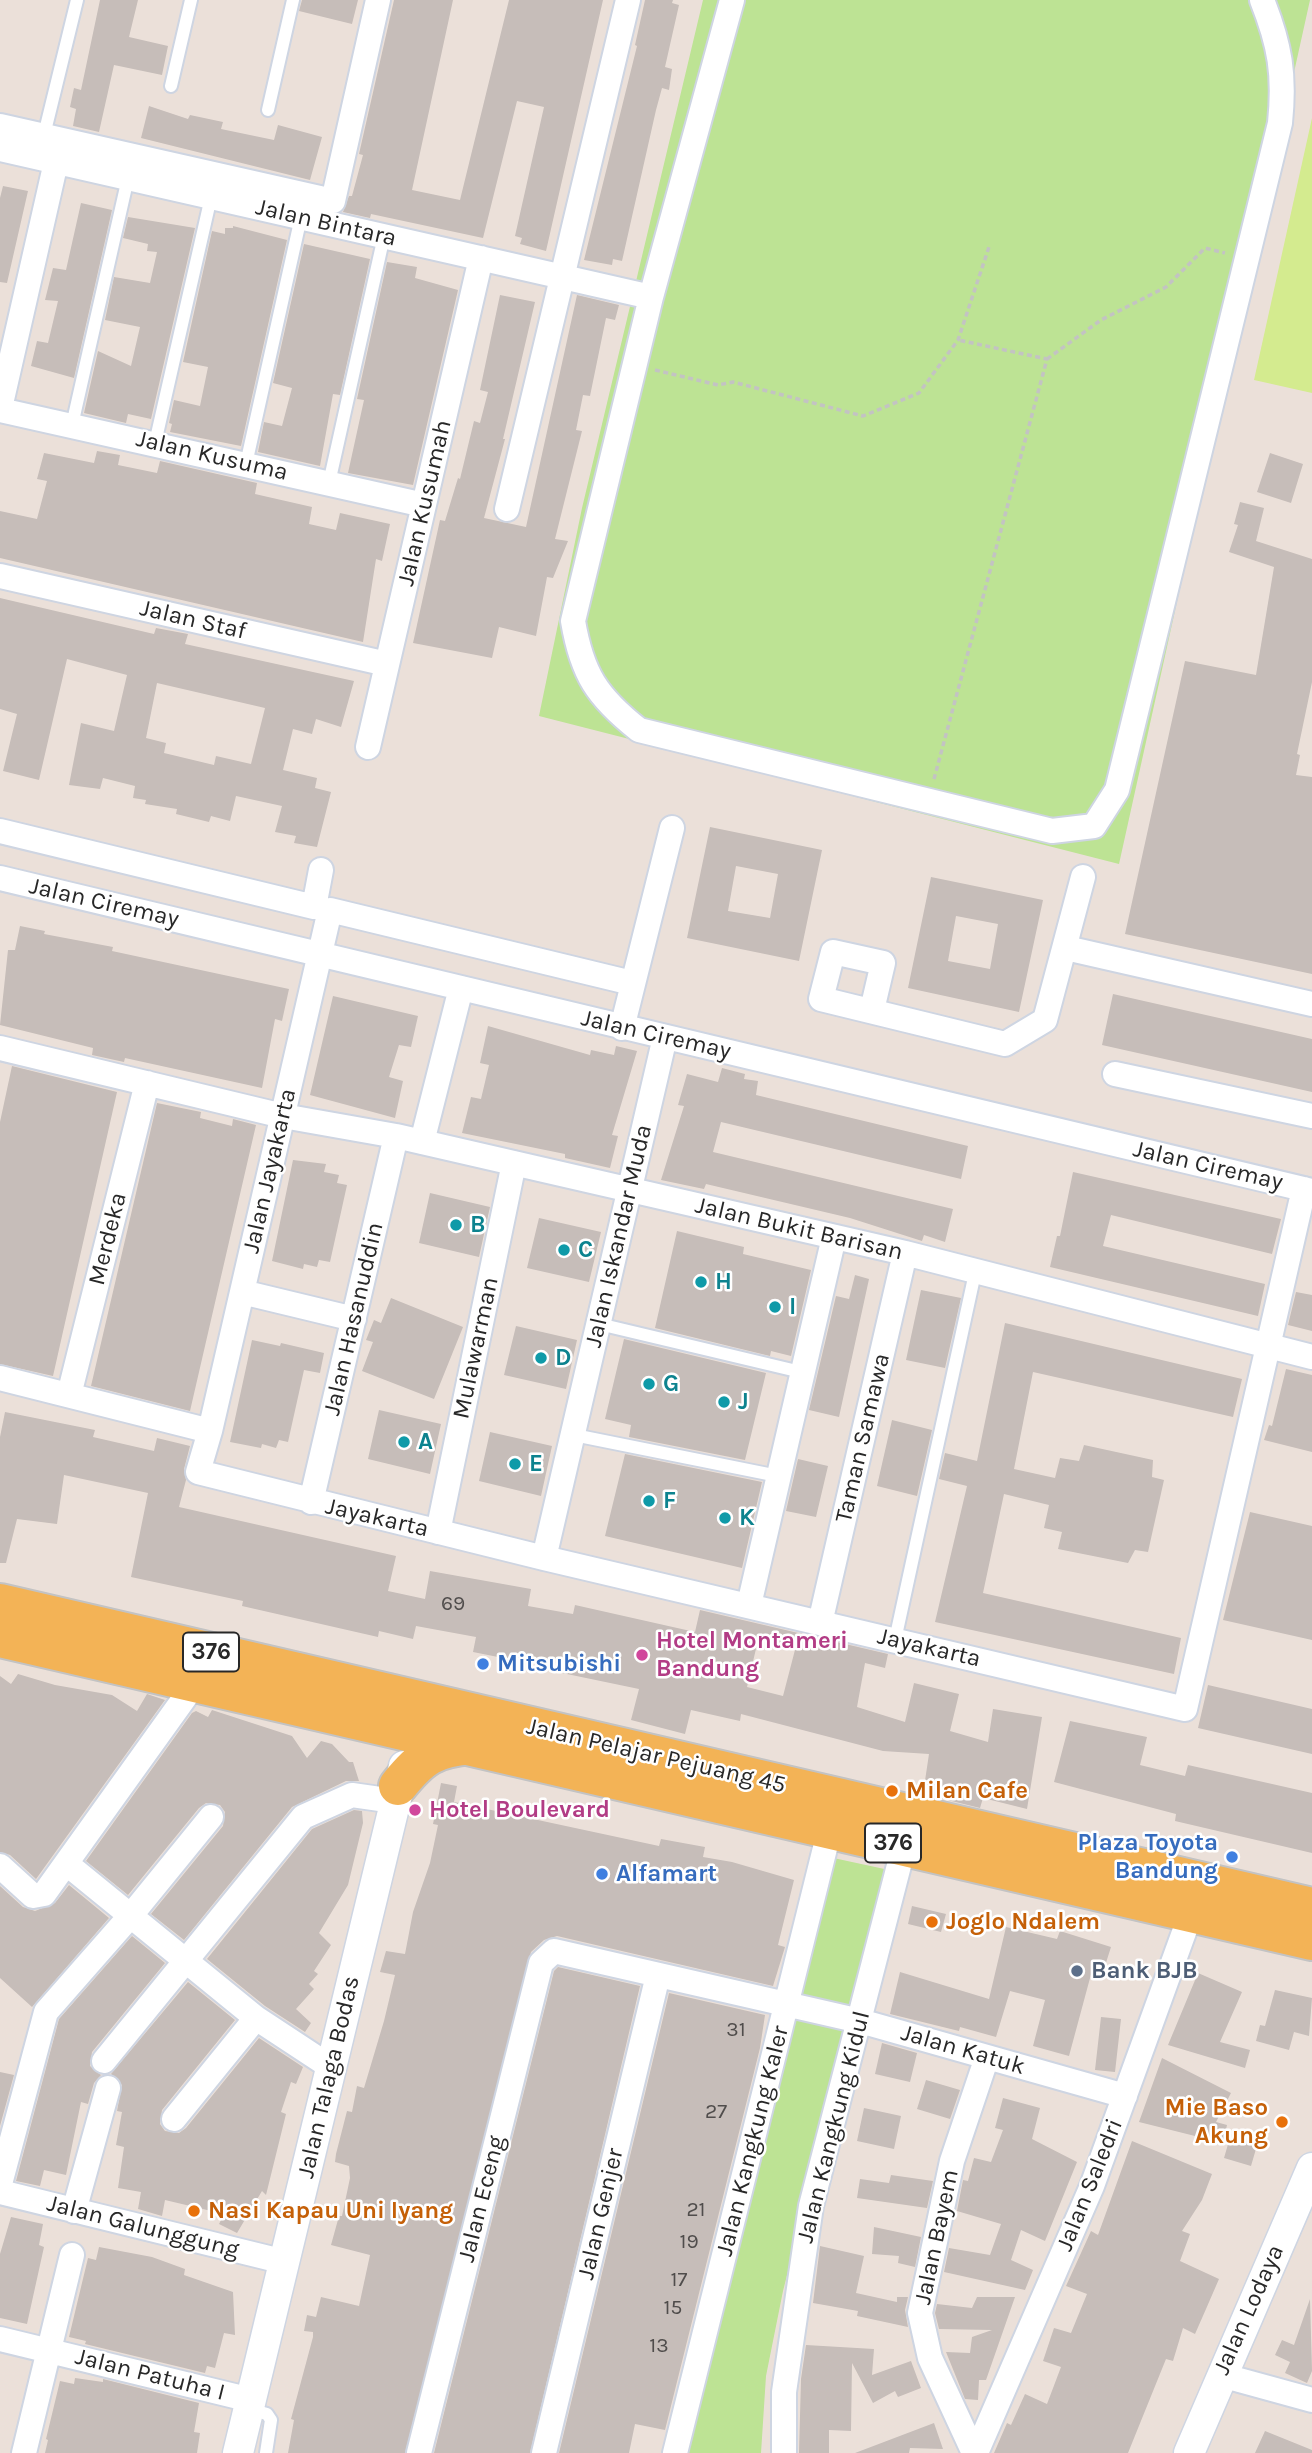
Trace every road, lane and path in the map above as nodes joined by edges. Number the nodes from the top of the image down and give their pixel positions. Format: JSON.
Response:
{"nodes":[{"id":1,"x":77,"y":0,"type":"edge"},
{"id":2,"x":191,"y":0,"type":"edge"},
{"id":3,"x":293,"y":0,"type":"edge"},
{"id":4,"x":378,"y":0,"type":"edge"},
{"id":5,"x":628,"y":0,"type":"edge"},
{"id":6,"x":732,"y":0,"type":"edge"},
{"id":7,"x":1262,"y":0,"type":"edge"},
{"id":8,"x":171,"y":86,"type":"dead end"},
{"id":9,"x":268,"y":110,"type":"dead end"},
{"id":10,"x":0,"y":125,"type":"edge"},
{"id":11,"x":44,"y":135,"type":"junction"},
{"id":12,"x":0,"y":149,"type":"edge"},
{"id":13,"x":55,"y":162,"type":"junction"},
{"id":14,"x":128,"y":178,"type":"junction"},
{"id":15,"x":211,"y":197,"type":"junction"},
{"id":16,"x":301,"y":218,"type":"junction"},
{"id":17,"x":384,"y":236,"type":"junction"},
{"id":18,"x":989,"y":247,"type":"dead end"},
{"id":19,"x":481,"y":258,"type":"junction"},
{"id":20,"x":1247,"y":259,"type":"junction"},
{"id":21,"x":562,"y":277,"type":"junction"},
{"id":22,"x":652,"y":297,"type":"junction"},
{"id":23,"x":958,"y":340,"type":"junction"},
{"id":24,"x":1047,"y":359,"type":"junction"},
{"id":25,"x":636,"y":365,"type":"junction"},
{"id":26,"x":0,"y":409,"type":"edge"},
{"id":27,"x":72,"y":425,"type":"junction"},
{"id":28,"x":155,"y":443,"type":"junction"},
{"id":29,"x":246,"y":464,"type":"junction"},
{"id":30,"x":329,"y":483,"type":"junction"},
{"id":31,"x":424,"y":505,"type":"junction"},
{"id":32,"x":507,"y":509,"type":"dead end"},
{"id":33,"x":0,"y":576,"type":"edge"},
{"id":34,"x":387,"y":664,"type":"junction"},
{"id":35,"x":368,"y":747,"type":"dead end"},
{"id":36,"x":928,"y":801,"type":"junction"},
{"id":37,"x":672,"y":828,"type":"dead end"},
{"id":38,"x":0,"y":831,"type":"edge"},
{"id":39,"x":321,"y":870,"type":"dead end"},
{"id":40,"x":1083,"y":877,"type":"dead end"},
{"id":41,"x":0,"y":878,"type":"edge"},
{"id":42,"x":330,"y":910,"type":"joint"},
{"id":43,"x":1066,"y":948,"type":"junction"},
{"id":44,"x":321,"y":955,"type":"junction"},
{"id":45,"x":632,"y":983,"type":"junction"},
{"id":46,"x":461,"y":988,"type":"junction"},
{"id":47,"x":1312,"y":1004,"type":"edge"},
{"id":48,"x":872,"y":1010,"type":"dead end"},
{"id":49,"x":622,"y":1028,"type":"junction"},
{"id":50,"x":665,"y":1037,"type":"junction"},
{"id":51,"x":0,"y":1048,"type":"edge"},
{"id":52,"x":1115,"y":1074,"type":"dead end"},
{"id":53,"x":147,"y":1083,"type":"junction"},
{"id":54,"x":283,"y":1116,"type":"junction"},
{"id":55,"x":1312,"y":1116,"type":"edge"},
{"id":56,"x":396,"y":1136,"type":"junction"},
{"id":57,"x":422,"y":1142,"type":"junction"},
{"id":58,"x":514,"y":1163,"type":"junction"},
{"id":59,"x":629,"y":1190,"type":"junction"},
{"id":60,"x":1308,"y":1190,"type":"edge"},
{"id":61,"x":834,"y":1237,"type":"junction"},
{"id":62,"x":905,"y":1253,"type":"junction"},
{"id":63,"x":975,"y":1273,"type":"junction"},
{"id":64,"x":242,"y":1292,"type":"junction"},
{"id":65,"x":354,"y":1319,"type":"junction"},
{"id":66,"x":599,"y":1324,"type":"junction"},
{"id":67,"x":1266,"y":1347,"type":"junction"},
{"id":68,"x":1312,"y":1357,"type":"edge"},
{"id":69,"x":802,"y":1372,"type":"junction"},
{"id":70,"x":0,"y":1378,"type":"edge"},
{"id":71,"x":69,"y":1395,"type":"junction"},
{"id":72,"x":210,"y":1431,"type":"junction"},
{"id":73,"x":574,"y":1435,"type":"junction"},
{"id":74,"x":778,"y":1476,"type":"junction"},
{"id":75,"x":311,"y":1502,"type":"junction"},
{"id":76,"x":438,"y":1532,"type":"junction"},
{"id":77,"x":544,"y":1558,"type":"junction"},
{"id":78,"x":0,"y":1603,"type":"edge"},
{"id":79,"x":749,"y":1605,"type":"junction"},
{"id":80,"x":820,"y":1623,"type":"junction"},
{"id":81,"x":0,"y":1637,"type":"edge"},
{"id":82,"x":895,"y":1640,"type":"junction"},
{"id":83,"x":196,"y":1682,"type":"junction"},
{"id":84,"x":418,"y":1717,"type":"junction"},
{"id":85,"x":365,"y":1721,"type":"junction"},
{"id":86,"x":473,"y":1745,"type":"junction"},
{"id":87,"x":396,"y":1794,"type":"junction"},
{"id":88,"x":211,"y":1817,"type":"dead end"},
{"id":89,"x":830,"y":1828,"type":"junction"},
{"id":90,"x":904,"y":1846,"type":"junction"},
{"id":91,"x":67,"y":1864,"type":"junction"},
{"id":92,"x":0,"y":1866,"type":"edge"},
{"id":93,"x":1312,"y":1907,"type":"edge"},
{"id":94,"x":1191,"y":1913,"type":"junction"},
{"id":95,"x":132,"y":1914,"type":"junction"},
{"id":96,"x":1274,"y":1932,"type":"junction"},
{"id":97,"x":1312,"y":1941,"type":"edge"},
{"id":98,"x":554,"y":1951,"type":"joint"},
{"id":99,"x":1312,"y":1954,"type":"edge"},
{"id":100,"x":186,"y":1960,"type":"junction"},
{"id":101,"x":658,"y":1975,"type":"junction"},
{"id":102,"x":787,"y":2004,"type":"junction"},
{"id":103,"x":256,"y":2018,"type":"junction"},
{"id":104,"x":859,"y":2021,"type":"junction"},
{"id":105,"x":987,"y":2057,"type":"junction"},
{"id":106,"x":104,"y":2061,"type":"dead end"},
{"id":107,"x":332,"y":2068,"type":"junction"},
{"id":108,"x":108,"y":2088,"type":"dead end"},
{"id":109,"x":1125,"y":2096,"type":"junction"},
{"id":110,"x":174,"y":2119,"type":"dead end"},
{"id":111,"x":1312,"y":2168,"type":"edge"},
{"id":112,"x":0,"y":2184,"type":"edge"},
{"id":113,"x":0,"y":2192,"type":"edge"},
{"id":114,"x":74,"y":2211,"type":"junction"},
{"id":115,"x":72,"y":2255,"type":"dead end"},
{"id":116,"x":285,"y":2262,"type":"junction"},
{"id":117,"x":0,"y":2339,"type":"edge"},
{"id":118,"x":49,"y":2351,"type":"junction"},
{"id":119,"x":1221,"y":2375,"type":"junction"},
{"id":120,"x":1312,"y":2400,"type":"edge"},
{"id":121,"x":250,"y":2405,"type":"junction"},
{"id":122,"x":24,"y":2453,"type":"edge"},
{"id":123,"x":238,"y":2453,"type":"edge"},
{"id":124,"x":266,"y":2453,"type":"edge"},
{"id":125,"x":419,"y":2453,"type":"edge"},
{"id":126,"x":544,"y":2453,"type":"edge"},
{"id":127,"x":676,"y":2453,"type":"edge"},
{"id":128,"x":784,"y":2453,"type":"edge"},
{"id":129,"x":975,"y":2453,"type":"edge"},
{"id":130,"x":1189,"y":2453,"type":"edge"}],
"edges":[{"from":1,"to":11,"type":"lane"},
{"from":2,"to":8,"type":"lane"},
{"from":3,"to":9,"type":"lane"},
{"from":4,"to":11,"type":"street"},
{"from":5,"to":21,"type":"street"},
{"from":6,"to":22,"type":"street"},
{"from":7,"to":20,"type":"street"},
{"from":10,"to":11,"type":"street"},
{"from":12,"to":13,"type":"street","name":"Jalan Bintara"},
{"from":13,"to":14,"type":"street","name":"Jalan Bintara"},
{"from":13,"to":26,"type":"street","name":"Jalan Kusuma"},
{"from":14,"to":15,"type":"street","name":"Jalan Bintara"},
{"from":14,"to":27,"type":"lane"},
{"from":15,"to":16,"type":"street","name":"Jalan Bintara"},
{"from":15,"to":28,"type":"lane"},
{"from":16,"to":17,"type":"street","name":"Jalan Bintara"},
{"from":16,"to":29,"type":"lane"},
{"from":17,"to":19,"type":"street","name":"Jalan Bintara"},
{"from":17,"to":30,"type":"lane"},
{"from":18,"to":23,"type":"path"},
{"from":19,"to":21,"type":"street","name":"Jalan Bintara"},
{"from":19,"to":31,"type":"street","name":"Jalan Kusumah"},
{"from":20,"to":24,"type":"path"},
{"from":20,"to":36,"type":"street"},
{"from":21,"to":22,"type":"street","name":"Jalan Bintara"},
{"from":21,"to":32,"type":"street"},
{"from":22,"to":25,"type":"street"},
{"from":23,"to":24,"type":"path"},
{"from":23,"to":25,"type":"path"},
{"from":24,"to":36,"type":"path"},
{"from":25,"to":36,"type":"street"},
{"from":26,"to":27,"type":"street","name":"Jalan Kusuma"},
{"from":27,"to":28,"type":"street","name":"Jalan Kusuma"},
{"from":28,"to":29,"type":"street","name":"Jalan Kusuma"},
{"from":29,"to":30,"type":"street","name":"Jalan Kusuma"},
{"from":30,"to":31,"type":"street","name":"Jalan Kusuma"},
{"from":31,"to":34,"type":"street","name":"Jalan Kusumah"},
{"from":33,"to":34,"type":"street","name":"Jalan Staf"},
{"from":34,"to":35,"type":"street","name":"Jalan Kusumah"},
{"from":37,"to":45,"type":"street"},
{"from":38,"to":39,"type":"street","name":"Jalan Ciremay"},
{"from":40,"to":43,"type":"street"},
{"from":41,"to":44,"type":"street","name":"Jalan Ciremay"},
{"from":42,"to":44,"type":"street","name":"Jalan Jayakarta"},
{"from":42,"to":45,"type":"street","name":"Jalan Ciremay"},
{"from":43,"to":47,"type":"street"},
{"from":43,"to":48,"type":"street"},
{"from":44,"to":46,"type":"street","name":"Jalan Ciremay"},
{"from":44,"to":54,"type":"street","name":"Jalan Jayakarta"},
{"from":45,"to":49,"type":"street"},
{"from":46,"to":49,"type":"street","name":"Jalan Ciremay"},
{"from":46,"to":57,"type":"street"},
{"from":49,"to":50,"type":"street","name":"Jalan Ciremay"},
{"from":50,"to":59,"type":"street","name":"Jalan Iskandar Muda"},
{"from":50,"to":60,"type":"street","name":"Jalan Ciremay"},
{"from":51,"to":53,"type":"street","name":"Jalan Bukit Barisan"},
{"from":52,"to":55,"type":"street"},
{"from":53,"to":54,"type":"street","name":"Jalan Bukit Barisan"},
{"from":53,"to":71,"type":"street","name":"Merdeka"},
{"from":54,"to":56,"type":"street","name":"Jalan Bukit Barisan"},
{"from":54,"to":64,"type":"street","name":"Jalan Jayakarta"},
{"from":56,"to":57,"type":"street","name":"Jalan Bukit Barisan"},
{"from":56,"to":65,"type":"street","name":"Jalan Hasanuddin"},
{"from":57,"to":58,"type":"street","name":"Jalan Bukit Barisan"},
{"from":58,"to":59,"type":"street","name":"Jalan Bukit Barisan"},
{"from":58,"to":76,"type":"street","name":"Mulawarman"},
{"from":59,"to":61,"type":"street","name":"Jalan Bukit Barisan"},
{"from":59,"to":66,"type":"street","name":"Jalan Iskandar Muda"},
{"from":60,"to":67,"type":"street","name":"Jayakarta"},
{"from":61,"to":62,"type":"street","name":"Jalan Bukit Barisan"},
{"from":61,"to":69,"type":"street"},
{"from":62,"to":63,"type":"street","name":"Jalan Bukit Barisan"},
{"from":62,"to":80,"type":"street","name":"Taman Samawa"},
{"from":63,"to":67,"type":"street","name":"Jalan Bukit Barisan"},
{"from":63,"to":82,"type":"lane"},
{"from":64,"to":65,"type":"street"},
{"from":64,"to":72,"type":"street","name":"Jalan Jayakarta"},
{"from":65,"to":75,"type":"street","name":"Jalan Hasanuddin"},
{"from":66,"to":69,"type":"lane"},
{"from":66,"to":73,"type":"street","name":"Jalan Iskandar Muda"},
{"from":67,"to":68,"type":"street","name":"Jalan Bukit Barisan"},
{"from":67,"to":82,"type":"street","name":"Jayakarta"},
{"from":69,"to":74,"type":"street"},
{"from":70,"to":71,"type":"street"},
{"from":71,"to":72,"type":"street"},
{"from":72,"to":75,"type":"street","name":"Jayakarta"},
{"from":73,"to":74,"type":"lane"},
{"from":73,"to":77,"type":"street","name":"Jalan Iskandar Muda"},
{"from":74,"to":79,"type":"street"},
{"from":75,"to":76,"type":"street","name":"Jayakarta"},
{"from":76,"to":77,"type":"street","name":"Jayakarta"},
{"from":77,"to":79,"type":"street","name":"Jayakarta"},
{"from":78,"to":84,"type":"main road","name":"Jalan Pelajar Pejuang 45","number":"376"},
{"from":79,"to":80,"type":"street","name":"Jayakarta"},
{"from":80,"to":82,"type":"street","name":"Jayakarta"},
{"from":81,"to":83,"type":"main road","name":"Jalan Pelajar Pejuang 45","number":"376"},
{"from":83,"to":85,"type":"main road","name":"Jalan Pelajar Pejuang 45","number":"376"},
{"from":83,"to":91,"type":"street"},
{"from":84,"to":85,"type":"main road","name":"Jalan Pelajar Pejuang 45","number":"376"},
{"from":84,"to":86,"type":"main road","name":"Jalan Pelajar Pejuang 45","number":"376"},
{"from":84,"to":87,"type":"street","name":"Jalan Talaga Bodas"},
{"from":84,"to":93,"type":"main road","name":"Jalan Pelajar Pejuang 45","number":"376"},
{"from":85,"to":87,"type":"main road"},
{"from":86,"to":87,"type":"main road"},
{"from":86,"to":89,"type":"main road","name":"Jalan Pelajar Pejuang 45","number":"376"},
{"from":87,"to":100,"type":"street"},
{"from":87,"to":107,"type":"street","name":"Jalan Talaga Bodas"},
{"from":88,"to":95,"type":"street"},
{"from":89,"to":90,"type":"main road","name":"Jalan Pelajar Pejuang 45","number":"376"},
{"from":89,"to":102,"type":"street","name":"Jalan Kangkung Kaler"},
{"from":90,"to":94,"type":"main road","name":"Jalan Pelajar Pejuang 45","number":"376"},
{"from":90,"to":104,"type":"street","name":"Jalan Kangkung Kidul"},
{"from":91,"to":92,"type":"street"},
{"from":91,"to":95,"type":"street"},
{"from":94,"to":96,"type":"main road","name":"Jalan Pelajar Pejuang 45","number":"376"},
{"from":94,"to":109,"type":"street","name":"Jalan Saledri"},
{"from":95,"to":100,"type":"street"},
{"from":95,"to":112,"type":"street"},
{"from":96,"to":97,"type":"main road","name":"Jalan Pelajar Pejuang 45","number":"376"},
{"from":96,"to":99,"type":"main road"},
{"from":98,"to":101,"type":"street","name":"Jalan Katuk"},
{"from":98,"to":125,"type":"street","name":"Jalan Eceng"},
{"from":100,"to":103,"type":"street"},
{"from":100,"to":106,"type":"street"},
{"from":101,"to":102,"type":"street","name":"Jalan Katuk"},
{"from":101,"to":126,"type":"street","name":"Jalan Genjer"},
{"from":102,"to":104,"type":"street","name":"Jalan Katuk"},
{"from":102,"to":127,"type":"street","name":"Jalan Kangkung Kaler"},
{"from":103,"to":107,"type":"street"},
{"from":103,"to":110,"type":"street"},
{"from":104,"to":105,"type":"street","name":"Jalan Katuk"},
{"from":104,"to":128,"type":"street","name":"Jalan Kangkung Kidul"},
{"from":105,"to":109,"type":"street","name":"Jalan Katuk"},
{"from":105,"to":129,"type":"street","name":"Jalan Bayem"},
{"from":107,"to":116,"type":"street","name":"Jalan Talaga Bodas"},
{"from":108,"to":114,"type":"street"},
{"from":109,"to":129,"type":"street","name":"Jalan Saledri"},
{"from":111,"to":119,"type":"street","name":"Jalan Lodaya"},
{"from":113,"to":114,"type":"street","name":"Jalan Galunggung"},
{"from":114,"to":116,"type":"street","name":"Jalan Galunggung"},
{"from":115,"to":118,"type":"street","name":"Jalan Patuha I"},
{"from":116,"to":121,"type":"street","name":"Jalan Talaga Bodas"},
{"from":117,"to":118,"type":"street","name":"Jalan Patuha I"},
{"from":118,"to":121,"type":"street","name":"Jalan Patuha I"},
{"from":118,"to":122,"type":"street","name":"Jalan Patuha I"},
{"from":119,"to":120,"type":"street"},
{"from":119,"to":130,"type":"street","name":"Jalan Lodaya"},
{"from":121,"to":123,"type":"street","name":"Jalan Talaga Bodas"},
{"from":121,"to":124,"type":"lane"}]}
